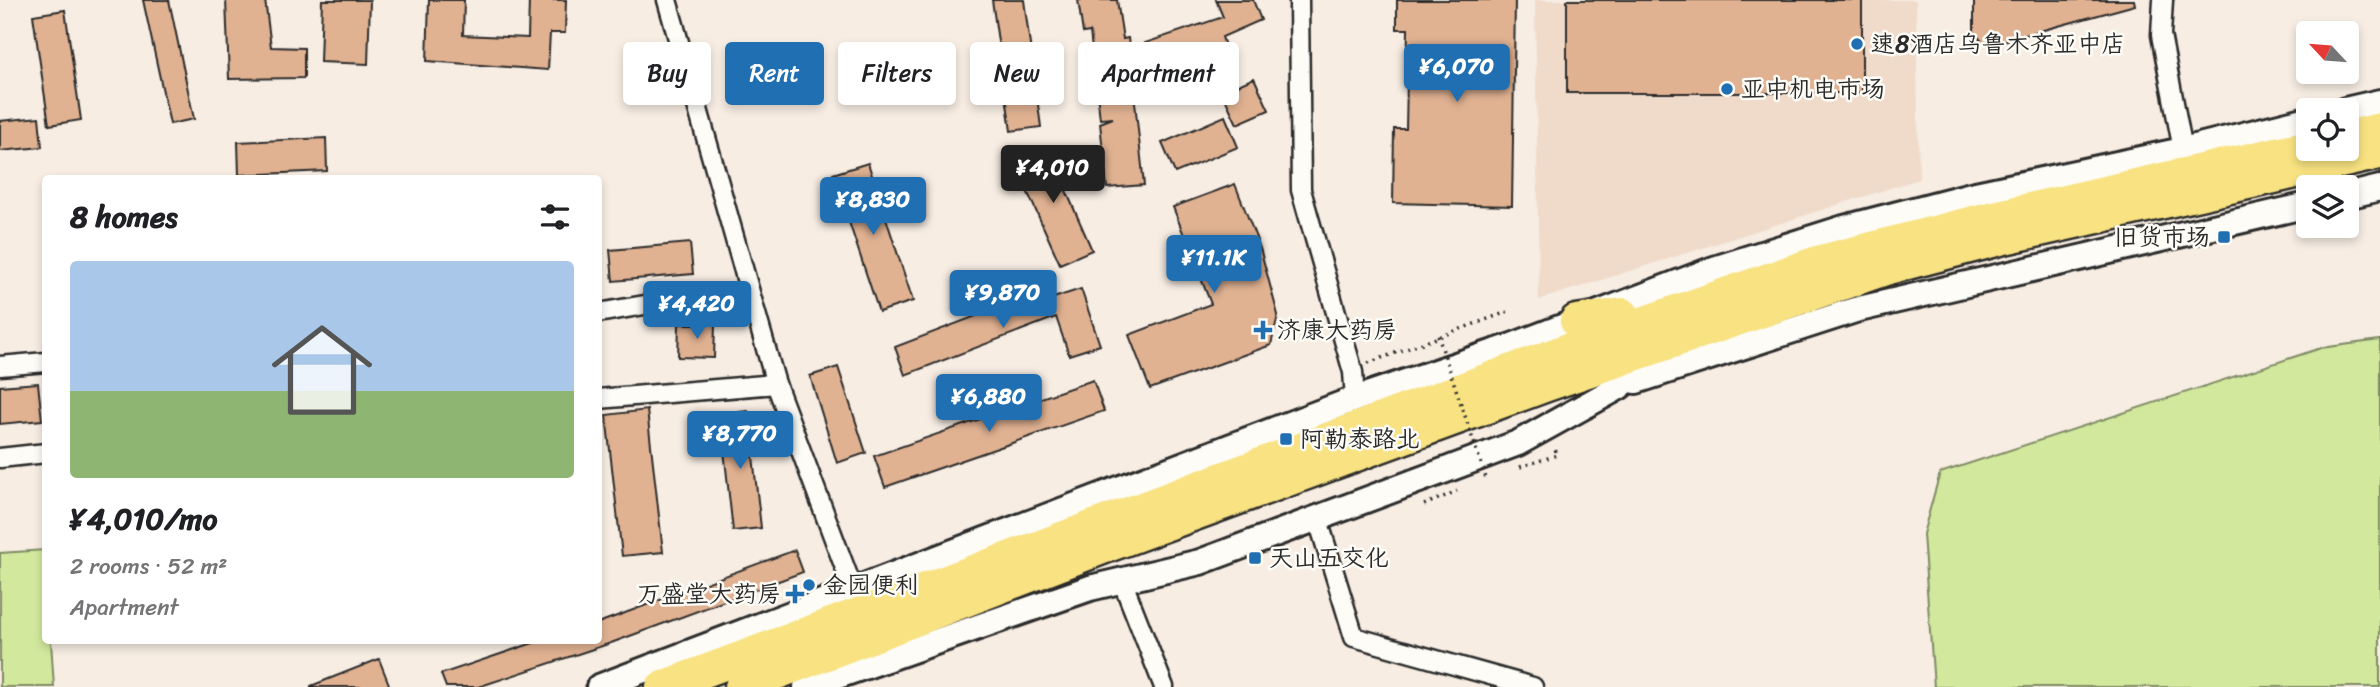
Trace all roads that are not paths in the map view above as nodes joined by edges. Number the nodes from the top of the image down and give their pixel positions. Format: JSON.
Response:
{"nodes":[{"id":1,"x":667,"y":0,"type":"edge"},
{"id":2,"x":1298,"y":0,"type":"edge"},
{"id":3,"x":2163,"y":0,"type":"edge"},
{"id":4,"x":2380,"y":102,"type":"edge"},
{"id":5,"x":2359,"y":107,"type":"edge"},
{"id":6,"x":2296,"y":122,"type":"edge"},
{"id":7,"x":2380,"y":129,"type":"edge"},
{"id":8,"x":2359,"y":134,"type":"edge"},
{"id":9,"x":2296,"y":149,"type":"edge"},
{"id":10,"x":2183,"y":150,"type":"junction"},
{"id":11,"x":2380,"y":153,"type":"edge"},
{"id":12,"x":2380,"y":188,"type":"edge"},
{"id":13,"x":2359,"y":193,"type":"edge"},
{"id":14,"x":2296,"y":208,"type":"edge"},
{"id":15,"x":1992,"y":229,"type":"junction"},
{"id":16,"x":1708,"y":300,"type":"junction"},
{"id":17,"x":662,"y":302,"type":"dead end"},
{"id":18,"x":602,"y":312,"type":"edge"},
{"id":19,"x":1576,"y":321,"type":"junction"},
{"id":20,"x":1681,"y":338,"type":"junction"},
{"id":21,"x":42,"y":362,"type":"edge"},
{"id":22,"x":0,"y":366,"type":"edge"},
{"id":23,"x":776,"y":384,"type":"junction"},
{"id":24,"x":1619,"y":387,"type":"junction"},
{"id":25,"x":602,"y":399,"type":"edge"},
{"id":26,"x":1355,"y":399,"type":"junction"},
{"id":27,"x":42,"y":453,"type":"edge"},
{"id":28,"x":0,"y":458,"type":"edge"},
{"id":29,"x":1318,"y":520,"type":"junction"},
{"id":30,"x":1121,"y":578,"type":"junction"},
{"id":31,"x":854,"y":592,"type":"junction"},
{"id":32,"x":600,"y":687,"type":"edge"},
{"id":33,"x":662,"y":687,"type":"edge"},
{"id":34,"x":741,"y":687,"type":"edge"},
{"id":35,"x":806,"y":687,"type":"edge"},
{"id":36,"x":1164,"y":687,"type":"edge"},
{"id":37,"x":1533,"y":687,"type":"edge"}],
"edges":[{"from":1,"to":23,"type":"street"},
{"from":2,"to":26,"type":"street"},
{"from":3,"to":10,"type":"street"},
{"from":4,"to":5,"type":"main road"},
{"from":6,"to":10,"type":"main road"},
{"from":7,"to":8,"type":"highway"},
{"from":9,"to":15,"type":"highway"},
{"from":10,"to":19,"type":"main road"},
{"from":11,"to":15,"type":"highway"},
{"from":12,"to":13,"type":"main road"},
{"from":14,"to":24,"type":"main road"},
{"from":15,"to":16,"type":"highway"},
{"from":15,"to":20,"type":"highway"},
{"from":16,"to":19,"type":"highway"},
{"from":16,"to":33,"type":"highway"},
{"from":17,"to":18,"type":"street"},
{"from":19,"to":26,"type":"main road"},
{"from":20,"to":24,"type":"main road"},
{"from":20,"to":34,"type":"highway"},
{"from":21,"to":22,"type":"street"},
{"from":23,"to":25,"type":"street"},
{"from":23,"to":31,"type":"street"},
{"from":24,"to":29,"type":"main road"},
{"from":26,"to":31,"type":"main road"},
{"from":27,"to":28,"type":"street"},
{"from":29,"to":30,"type":"main road"},
{"from":29,"to":37,"type":"street"},
{"from":30,"to":35,"type":"main road"},
{"from":30,"to":36,"type":"street"},
{"from":31,"to":32,"type":"main road"}]}
